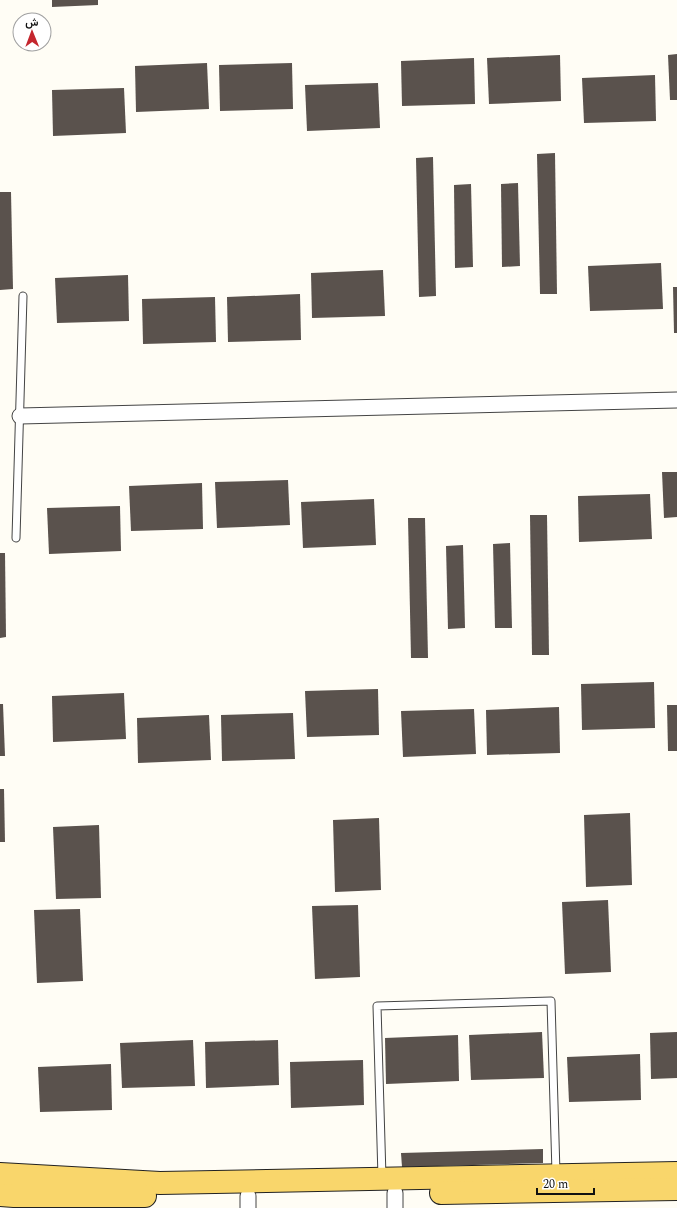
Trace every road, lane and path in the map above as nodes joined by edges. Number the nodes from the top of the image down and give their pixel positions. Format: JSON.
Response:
{"nodes":[{"id":1,"x":23,"y":296,"type":"dead end"},
{"id":2,"x":677,"y":400,"type":"edge"},
{"id":3,"x":20,"y":416,"type":"junction"},
{"id":4,"x":16,"y":538,"type":"dead end"},
{"id":5,"x":677,"y":1173,"type":"edge"},
{"id":6,"x":0,"y":1174,"type":"edge"},
{"id":7,"x":556,"y":1175,"type":"junction"},
{"id":8,"x":677,"y":1189,"type":"edge"},
{"id":9,"x":391,"y":1193,"type":"edge"},
{"id":10,"x":0,"y":1195,"type":"edge"},
{"id":11,"x":248,"y":1202,"type":"edge"}],
"edges":[{"from":1,"to":3,"type":"lane"},
{"from":2,"to":3,"type":"street"},
{"from":3,"to":4,"type":"lane"},
{"from":5,"to":7,"type":"main road"},
{"from":6,"to":9,"type":"main road"},
{"from":7,"to":9,"type":"main road"},
{"from":7,"to":9,"type":"lane"},
{"from":8,"to":9,"type":"main road"},
{"from":9,"to":11,"type":"main road"},
{"from":10,"to":11,"type":"main road"}]}
